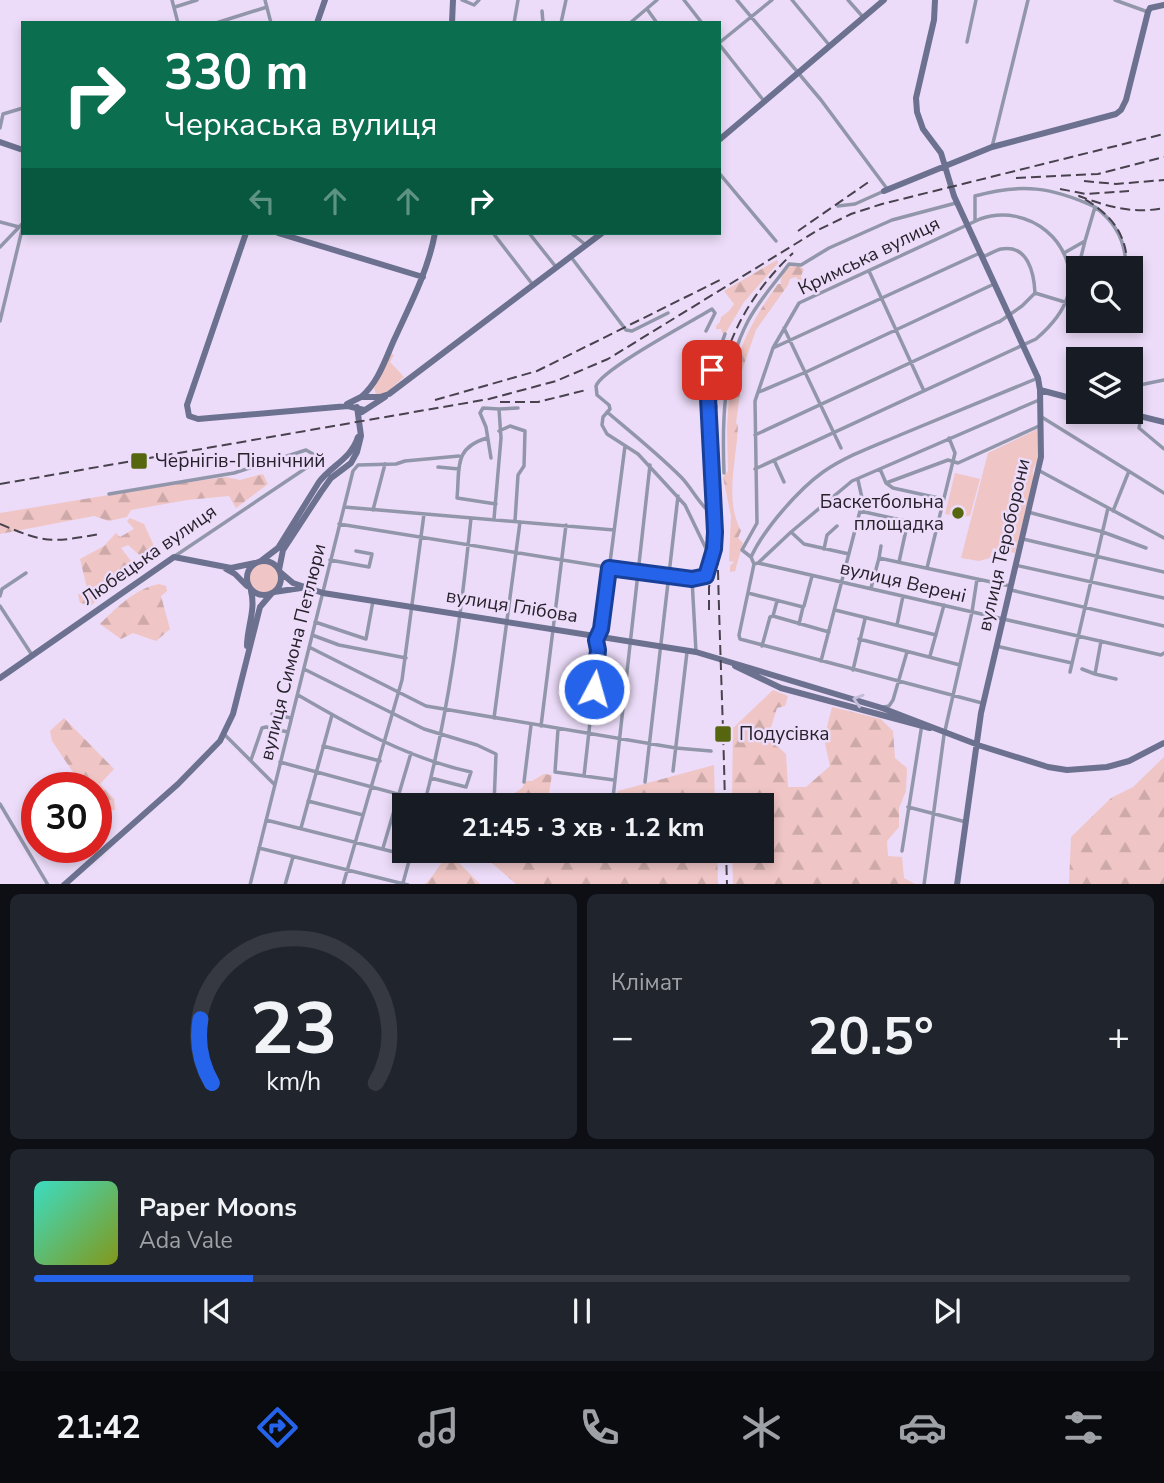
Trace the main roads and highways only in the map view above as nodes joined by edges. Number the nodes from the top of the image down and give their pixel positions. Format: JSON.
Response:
{"nodes":[{"id":1,"x":325,"y":0,"type":"edge"},
{"id":2,"x":453,"y":0,"type":"edge"},
{"id":3,"x":884,"y":0,"type":"edge"},
{"id":4,"x":935,"y":0,"type":"edge"},
{"id":5,"x":1164,"y":5,"type":"edge"},
{"id":6,"x":319,"y":21,"type":"edge"},
{"id":7,"x":452,"y":21,"type":"edge"},
{"id":8,"x":721,"y":138,"type":"edge"},
{"id":9,"x":0,"y":142,"type":"edge"},
{"id":10,"x":21,"y":149,"type":"edge"},
{"id":11,"x":945,"y":165,"type":"junction"},
{"id":12,"x":886,"y":190,"type":"road end"},
{"id":13,"x":245,"y":235,"type":"edge"},
{"id":14,"x":285,"y":235,"type":"edge"},
{"id":15,"x":435,"y":235,"type":"edge"},
{"id":16,"x":593,"y":236,"type":"edge"},
{"id":17,"x":423,"y":277,"type":"junction"},
{"id":18,"x":373,"y":386,"type":"junction"},
{"id":19,"x":1043,"y":391,"type":"junction"},
{"id":20,"x":389,"y":394,"type":"junction"},
{"id":21,"x":380,"y":397,"type":"junction"},
{"id":22,"x":1066,"y":397,"type":"edge"},
{"id":23,"x":361,"y":407,"type":"junction"},
{"id":24,"x":1143,"y":417,"type":"edge"},
{"id":25,"x":1164,"y":422,"type":"edge"},
{"id":26,"x":258,"y":562,"type":"junction"},
{"id":27,"x":221,"y":567,"type":"junction"},
{"id":28,"x":280,"y":571,"type":"junction"},
{"id":29,"x":303,"y":588,"type":"junction"},
{"id":30,"x":250,"y":589,"type":"junction"},
{"id":31,"x":273,"y":593,"type":"junction"},
{"id":32,"x":247,"y":655,"type":"junction"},
{"id":33,"x":727,"y":662,"type":"junction"},
{"id":34,"x":0,"y":678,"type":"edge"},
{"id":35,"x":796,"y":681,"type":"junction"},
{"id":36,"x":792,"y":691,"type":"junction"},
{"id":37,"x":832,"y":692,"type":"junction"},
{"id":38,"x":830,"y":702,"type":"junction"},
{"id":39,"x":922,"y":725,"type":"junction"},
{"id":40,"x":1164,"y":743,"type":"edge"},
{"id":41,"x":976,"y":744,"type":"junction"},
{"id":42,"x":64,"y":884,"type":"edge"},
{"id":43,"x":957,"y":884,"type":"edge"}],
"edges":[{"from":1,"to":6,"type":"main road"},
{"from":2,"to":7,"type":"main road"},
{"from":3,"to":8,"type":"main road"},
{"from":4,"to":11,"type":"main road","name":"вулиця Тероборони"},
{"from":5,"to":11,"type":"main road"},
{"from":9,"to":10,"type":"main road"},
{"from":11,"to":12,"type":"main road"},
{"from":11,"to":19,"type":"main road","name":"вулиця Тероборони"},
{"from":13,"to":23,"type":"main road"},
{"from":14,"to":17,"type":"main road"},
{"from":15,"to":17,"type":"main road"},
{"from":16,"to":20,"type":"main road"},
{"from":17,"to":18,"type":"main road"},
{"from":18,"to":21,"type":"main road"},
{"from":18,"to":23,"type":"main road"},
{"from":19,"to":22,"type":"main road"},
{"from":19,"to":41,"type":"main road","name":"вулиця Тероборони"},
{"from":20,"to":21,"type":"main road"},
{"from":20,"to":23,"type":"main road"},
{"from":21,"to":23,"type":"main road"},
{"from":23,"to":26,"type":"main road"},
{"from":23,"to":28,"type":"main road"},
{"from":24,"to":25,"type":"main road"},
{"from":26,"to":27,"type":"main road"},
{"from":26,"to":28,"type":"main road"},
{"from":26,"to":30,"type":"main road"},
{"from":27,"to":30,"type":"main road"},
{"from":27,"to":34,"type":"main road","name":"Любецька вулиця"},
{"from":28,"to":29,"type":"main road","name":"вулиця Глібова"},
{"from":28,"to":31,"type":"main road"},
{"from":29,"to":31,"type":"main road","name":"вулиця Глібова"},
{"from":29,"to":33,"type":"main road","name":"вулиця Глібова"},
{"from":30,"to":31,"type":"main road"},
{"from":30,"to":32,"type":"main road"},
{"from":31,"to":32,"type":"main road"},
{"from":32,"to":42,"type":"main road"},
{"from":33,"to":35,"type":"main road"},
{"from":33,"to":36,"type":"main road"},
{"from":35,"to":36,"type":"main road"},
{"from":35,"to":37,"type":"main road"},
{"from":36,"to":38,"type":"main road"},
{"from":37,"to":38,"type":"main road"},
{"from":39,"to":37,"type":"main road","one_way":true},
{"from":38,"to":39,"type":"main road"},
{"from":39,"to":41,"type":"main road"},
{"from":40,"to":41,"type":"main road"},
{"from":41,"to":43,"type":"main road","name":"вулиця Тероборони"}]}
